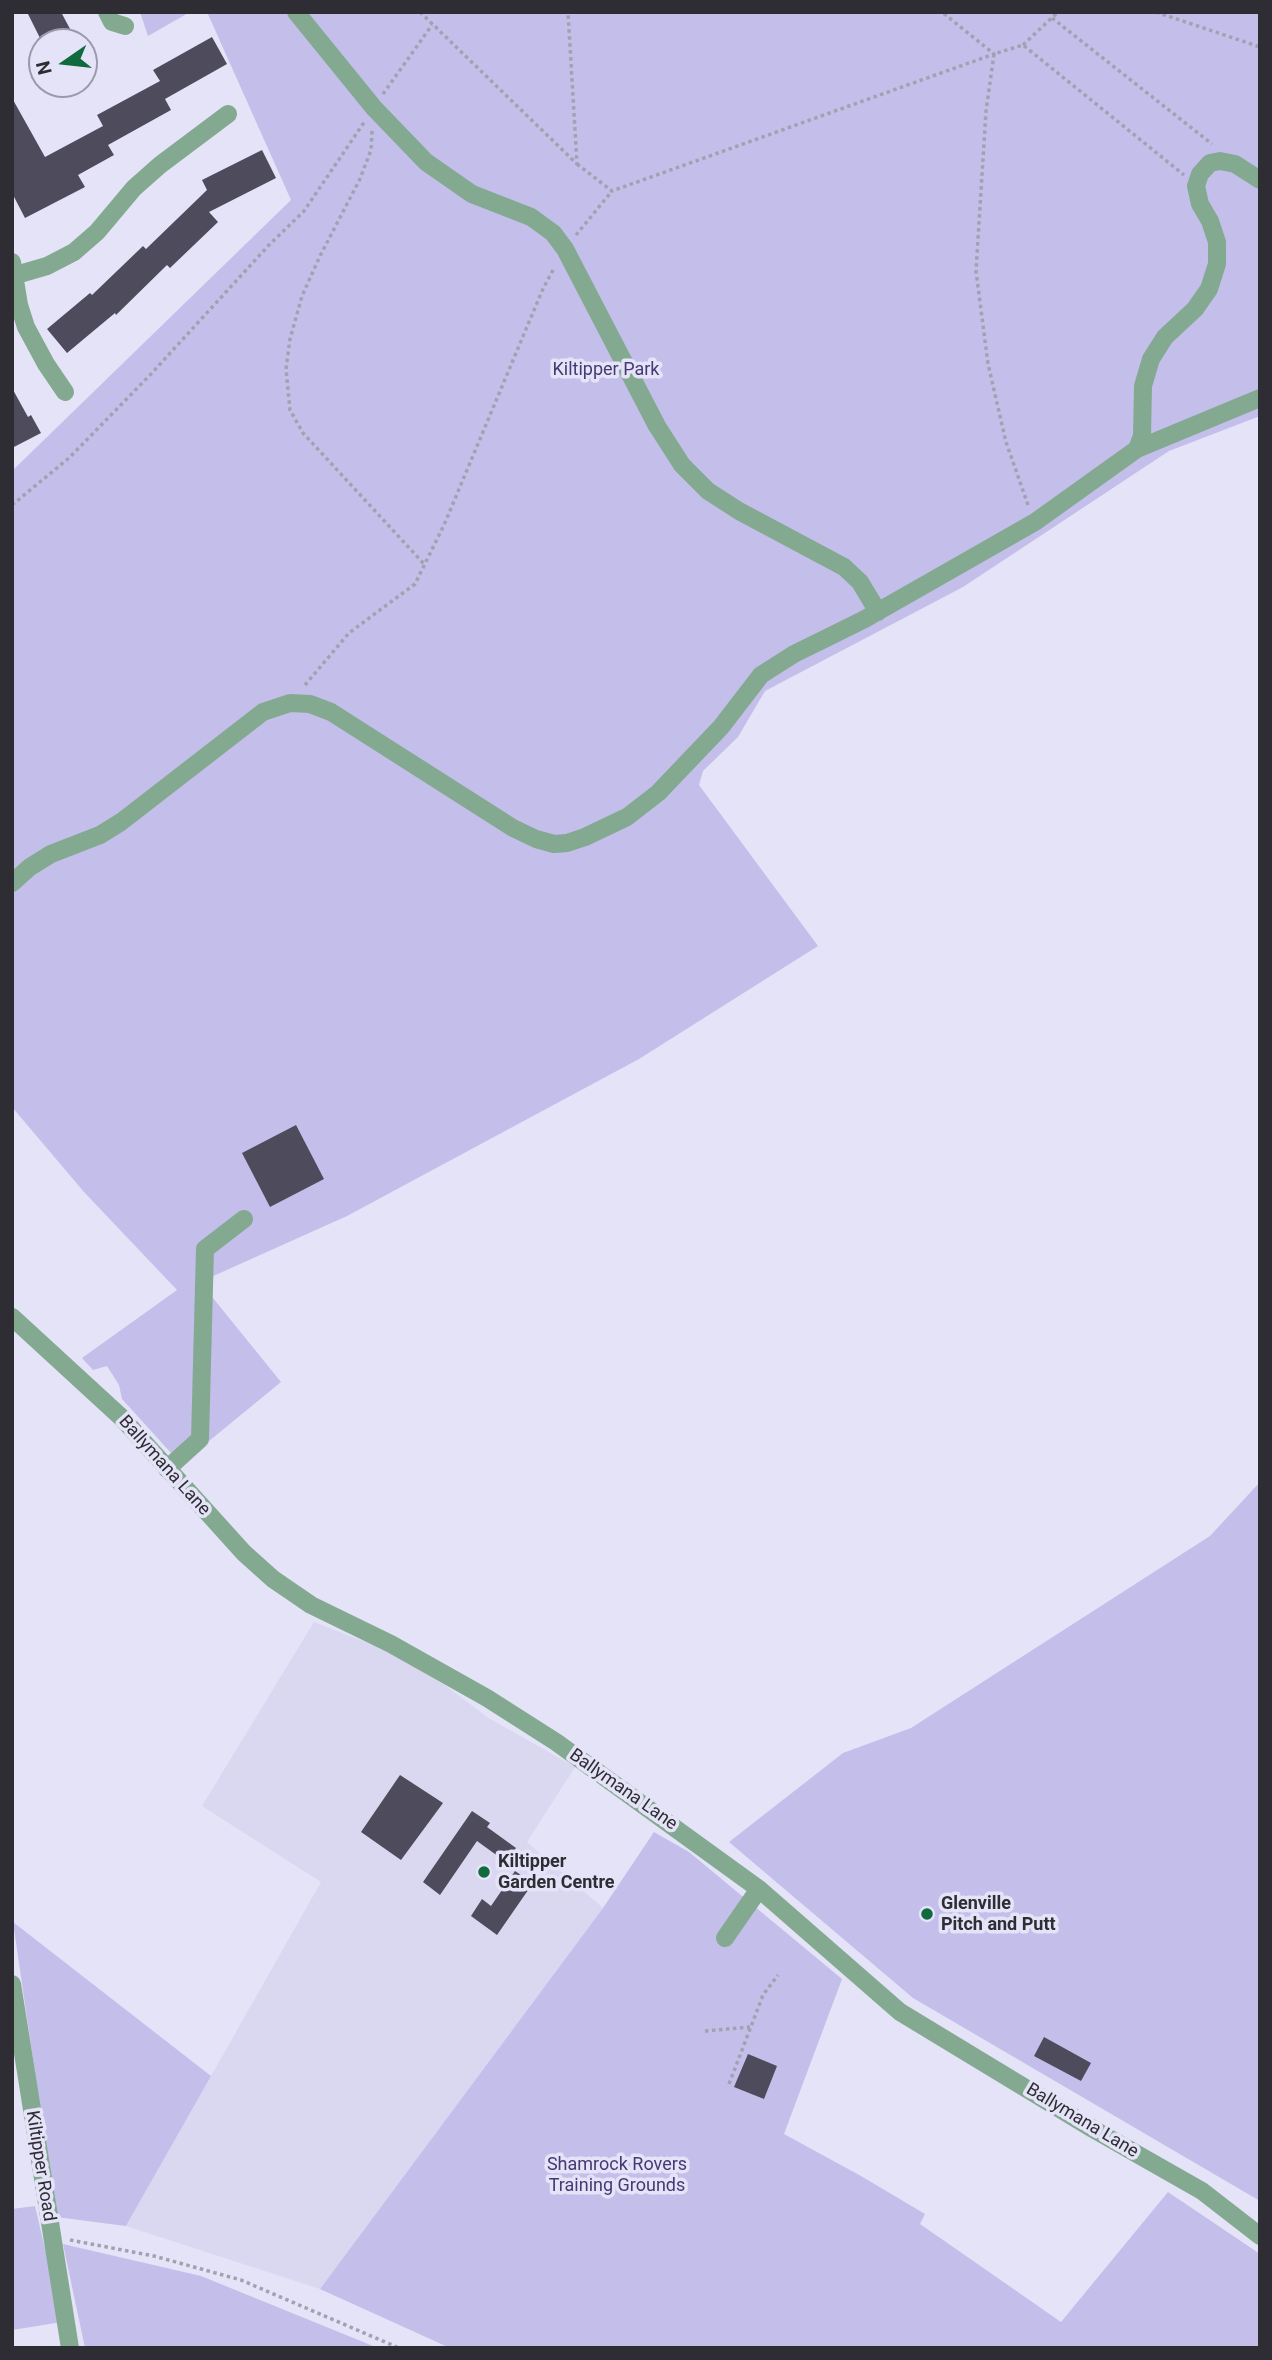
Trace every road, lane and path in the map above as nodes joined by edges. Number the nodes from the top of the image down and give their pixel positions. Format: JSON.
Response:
{"nodes":[{"id":1,"x":107,"y":12,"type":"edge"},
{"id":2,"x":296,"y":12,"type":"edge"},
{"id":3,"x":420,"y":12,"type":"edge"},
{"id":4,"x":568,"y":12,"type":"edge"},
{"id":5,"x":942,"y":12,"type":"edge"},
{"id":6,"x":1058,"y":12,"type":"edge"},
{"id":7,"x":1156,"y":12,"type":"edge"},
{"id":8,"x":1052,"y":18,"type":"junction"},
{"id":9,"x":432,"y":24,"type":"junction"},
{"id":10,"x":125,"y":26,"type":"dead end"},
{"id":11,"x":1023,"y":45,"type":"junction"},
{"id":12,"x":1260,"y":47,"type":"edge"},
{"id":13,"x":994,"y":54,"type":"junction"},
{"id":14,"x":374,"y":108,"type":"junction"},
{"id":15,"x":228,"y":114,"type":"dead end"},
{"id":16,"x":578,"y":164,"type":"junction"},
{"id":17,"x":1235,"y":164,"type":"junction"},
{"id":18,"x":1260,"y":180,"type":"edge"},
{"id":19,"x":1196,"y":186,"type":"junction"},
{"id":20,"x":612,"y":191,"type":"junction"},
{"id":21,"x":565,"y":249,"type":"junction"},
{"id":22,"x":14,"y":268,"type":"edge"},
{"id":23,"x":65,"y":392,"type":"dead end"},
{"id":24,"x":1260,"y":398,"type":"edge"},
{"id":25,"x":1137,"y":449,"type":"junction"},
{"id":26,"x":12,"y":505,"type":"edge"},
{"id":27,"x":1035,"y":522,"type":"junction"},
{"id":28,"x":425,"y":565,"type":"junction"},
{"id":29,"x":878,"y":611,"type":"junction"},
{"id":30,"x":290,"y":703,"type":"junction"},
{"id":31,"x":12,"y":883,"type":"edge"},
{"id":32,"x":244,"y":1219,"type":"dead end"},
{"id":33,"x":12,"y":1317,"type":"edge"},
{"id":34,"x":167,"y":1469,"type":"junction"},
{"id":35,"x":759,"y":1889,"type":"junction"},
{"id":36,"x":725,"y":1938,"type":"dead end"},
{"id":37,"x":778,"y":1975,"type":"dead end"},
{"id":38,"x":12,"y":1984,"type":"edge"},
{"id":39,"x":750,"y":2026,"type":"junction"},
{"id":40,"x":705,"y":2031,"type":"dead end"},
{"id":41,"x":729,"y":2084,"type":"dead end"},
{"id":42,"x":1260,"y":2236,"type":"edge"},
{"id":43,"x":51,"y":2237,"type":"junction"},
{"id":44,"x":70,"y":2348,"type":"edge"},
{"id":45,"x":399,"y":2348,"type":"edge"}],
"edges":[{"from":1,"to":10,"type":"street"},
{"from":2,"to":14,"type":"street"},
{"from":3,"to":9,"type":"path"},
{"from":4,"to":16,"type":"path"},
{"from":5,"to":13,"type":"path"},
{"from":6,"to":8,"type":"path"},
{"from":7,"to":12,"type":"path"},
{"from":8,"to":11,"type":"path"},
{"from":8,"to":17,"type":"path"},
{"from":9,"to":14,"type":"path"},
{"from":9,"to":16,"type":"path"},
{"from":11,"to":13,"type":"path"},
{"from":11,"to":19,"type":"path"},
{"from":13,"to":20,"type":"path"},
{"from":13,"to":27,"type":"path"},
{"from":14,"to":21,"type":"street"},
{"from":14,"to":26,"type":"path"},
{"from":14,"to":28,"type":"path"},
{"from":15,"to":22,"type":"street"},
{"from":16,"to":20,"type":"path"},
{"from":17,"to":18,"type":"street"},
{"from":17,"to":19,"type":"street"},
{"from":19,"to":25,"type":"street"},
{"from":20,"to":21,"type":"path"},
{"from":21,"to":28,"type":"path"},
{"from":21,"to":29,"type":"street"},
{"from":22,"to":23,"type":"street"},
{"from":24,"to":25,"type":"street"},
{"from":25,"to":27,"type":"street"},
{"from":27,"to":29,"type":"street"},
{"from":28,"to":30,"type":"path"},
{"from":29,"to":30,"type":"street"},
{"from":30,"to":31,"type":"street"},
{"from":32,"to":34,"type":"street"},
{"from":33,"to":34,"type":"street","name":"Ballymana Lane"},
{"from":34,"to":35,"type":"street","name":"Ballymana Lane"},
{"from":35,"to":36,"type":"street"},
{"from":35,"to":42,"type":"street","name":"Ballymana Lane"},
{"from":37,"to":39,"type":"path"},
{"from":38,"to":43,"type":"street","name":"Kiltipper Road"},
{"from":39,"to":40,"type":"path"},
{"from":39,"to":41,"type":"path"},
{"from":43,"to":44,"type":"street","name":"Kiltipper Road"},
{"from":43,"to":45,"type":"path"}]}
